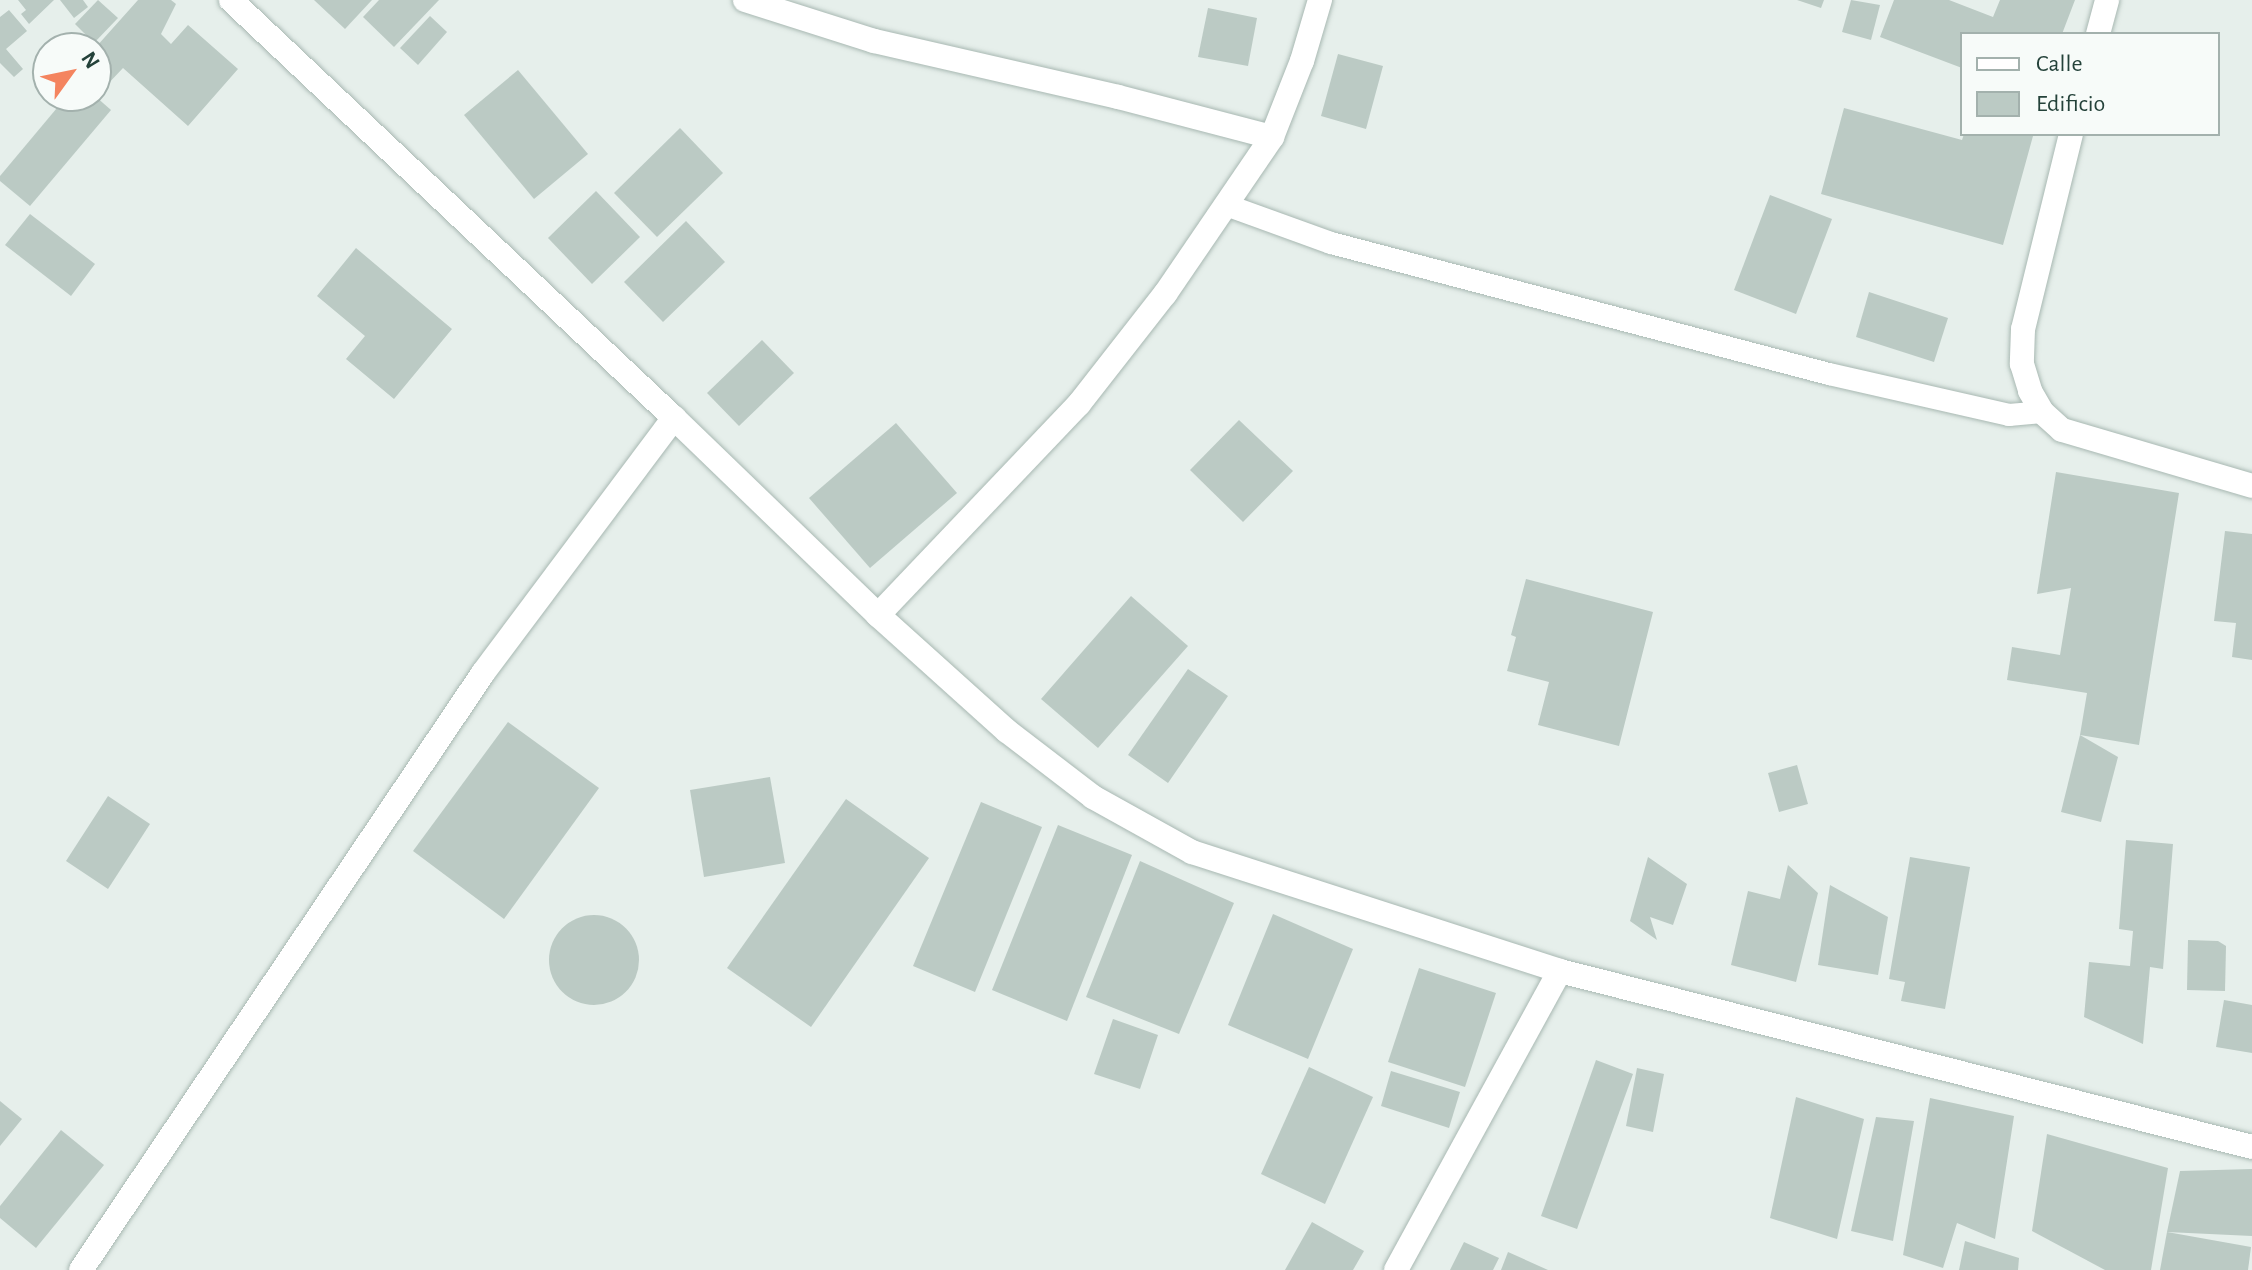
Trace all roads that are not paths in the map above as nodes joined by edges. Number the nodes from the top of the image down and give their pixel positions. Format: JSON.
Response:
{"nodes":[{"id":1,"x":231,"y":0,"type":"edge"},
{"id":2,"x":745,"y":0,"type":"edge"},
{"id":3,"x":1320,"y":0,"type":"edge"},
{"id":4,"x":2107,"y":0,"type":"edge"},
{"id":5,"x":2099,"y":32,"type":"edge"},
{"id":6,"x":2071,"y":136,"type":"edge"},
{"id":7,"x":1272,"y":137,"type":"junction"},
{"id":8,"x":1226,"y":205,"type":"junction"},
{"id":9,"x":2042,"y":412,"type":"junction"},
{"id":10,"x":674,"y":418,"type":"junction"},
{"id":11,"x":2252,"y":486,"type":"edge"},
{"id":12,"x":878,"y":615,"type":"junction"},
{"id":13,"x":1560,"y":971,"type":"junction"},
{"id":14,"x":2252,"y":1147,"type":"edge"},
{"id":15,"x":81,"y":1270,"type":"edge"},
{"id":16,"x":1396,"y":1270,"type":"edge"}],
"edges":[{"from":1,"to":10,"type":"street"},
{"from":2,"to":7,"type":"street"},
{"from":3,"to":7,"type":"street"},
{"from":4,"to":5,"type":"street"},
{"from":6,"to":9,"type":"street"},
{"from":7,"to":8,"type":"street"},
{"from":8,"to":9,"type":"lane"},
{"from":8,"to":12,"type":"street"},
{"from":9,"to":11,"type":"street"},
{"from":10,"to":12,"type":"street"},
{"from":10,"to":15,"type":"street"},
{"from":12,"to":13,"type":"street"},
{"from":13,"to":14,"type":"street"},
{"from":13,"to":16,"type":"street"}]}
